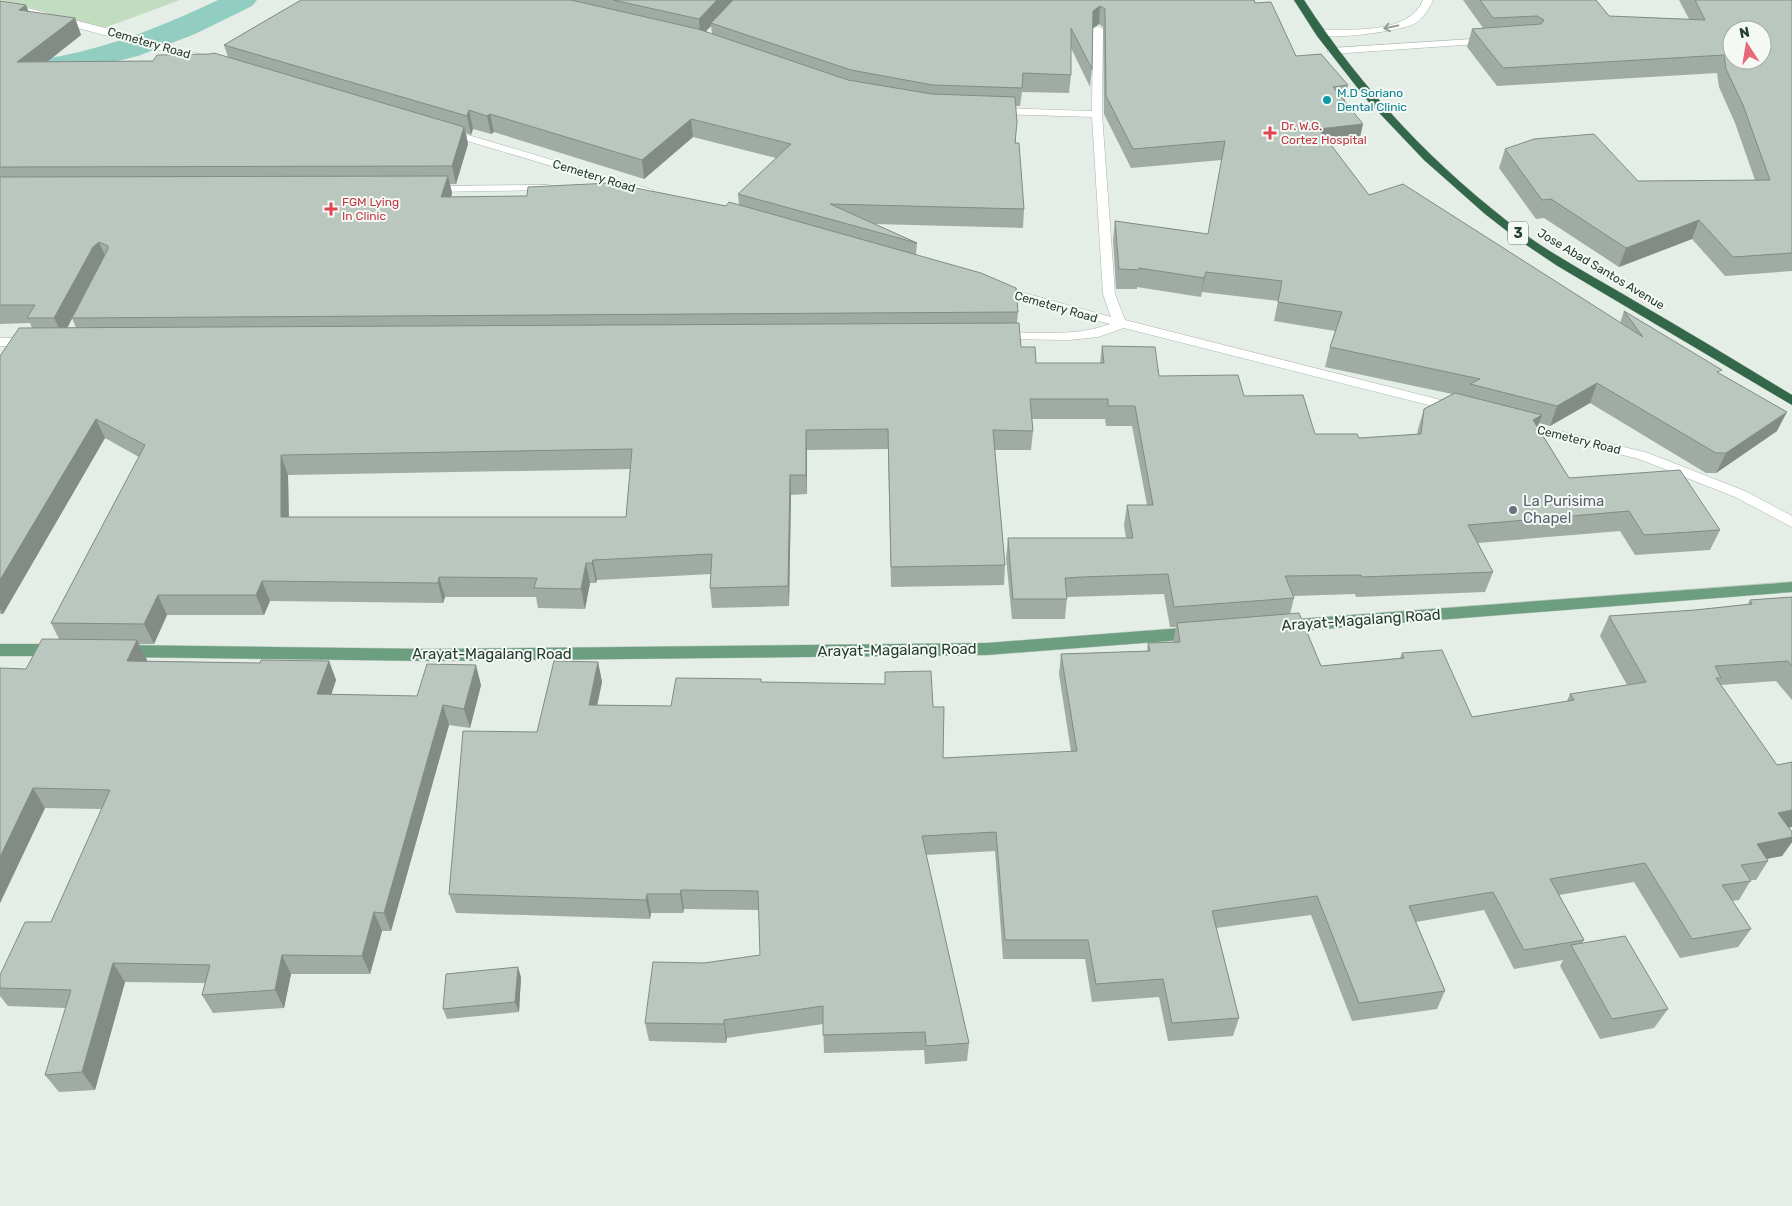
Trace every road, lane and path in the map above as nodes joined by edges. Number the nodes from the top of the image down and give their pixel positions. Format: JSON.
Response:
{"nodes":[{"id":1,"x":1299,"y":0,"type":"edge"},
{"id":2,"x":1428,"y":0,"type":"edge"},
{"id":3,"x":0,"y":4,"type":"edge"},
{"id":4,"x":1098,"y":29,"type":"edge"},
{"id":5,"x":1319,"y":34,"type":"junction"},
{"id":6,"x":1494,"y":40,"type":"edge"},
{"id":7,"x":1332,"y":51,"type":"junction"},
{"id":8,"x":220,"y":64,"type":"edge"},
{"id":9,"x":990,"y":110,"type":"edge"},
{"id":10,"x":1097,"y":114,"type":"junction"},
{"id":11,"x":437,"y":129,"type":"edge"},
{"id":12,"x":555,"y":188,"type":"edge"},
{"id":13,"x":595,"y":188,"type":"edge"},
{"id":14,"x":634,"y":188,"type":"junction"},
{"id":15,"x":416,"y":189,"type":"edge"},
{"id":16,"x":663,"y":196,"type":"edge"},
{"id":17,"x":986,"y":287,"type":"edge"},
{"id":18,"x":1120,"y":325,"type":"junction"},
{"id":19,"x":990,"y":336,"type":"edge"},
{"id":20,"x":0,"y":342,"type":"edge"},
{"id":21,"x":39,"y":342,"type":"edge"},
{"id":22,"x":1792,"y":401,"type":"edge"},
{"id":23,"x":1468,"y":412,"type":"edge"},
{"id":24,"x":1507,"y":422,"type":"edge"},
{"id":25,"x":1792,"y":522,"type":"edge"},
{"id":26,"x":1792,"y":587,"type":"edge"},
{"id":27,"x":1274,"y":627,"type":"edge"},
{"id":28,"x":1215,"y":632,"type":"edge"},
{"id":29,"x":0,"y":650,"type":"edge"},
{"id":30,"x":68,"y":651,"type":"edge"},
{"id":31,"x":108,"y":651,"type":"edge"}],
"edges":[{"from":1,"to":5,"type":"highway","name":"Jose Abad Santos Avenue","number":"3"},
{"from":2,"to":5,"type":"street","one_way":true},
{"from":3,"to":8,"type":"street","name":"Cemetery Road"},
{"from":4,"to":10,"type":"street"},
{"from":5,"to":7,"type":"highway","name":"Jose Abad Santos Avenue","number":"3"},
{"from":6,"to":7,"type":"street"},
{"from":7,"to":22,"type":"highway","name":"Jose Abad Santos Avenue","number":"3"},
{"from":9,"to":10,"type":"street"},
{"from":10,"to":18,"type":"street"},
{"from":11,"to":14,"type":"street","name":"Cemetery Road"},
{"from":12,"to":15,"type":"street"},
{"from":13,"to":14,"type":"street"},
{"from":14,"to":16,"type":"street","name":"Cemetery Road"},
{"from":17,"to":18,"type":"street","name":"Cemetery Road"},
{"from":18,"to":19,"type":"street"},
{"from":18,"to":23,"type":"street","name":"Cemetery Road"},
{"from":20,"to":21,"type":"street"},
{"from":24,"to":25,"type":"street","name":"Cemetery Road"},
{"from":26,"to":27,"type":"main road","name":"Arayat-Magalang Road"},
{"from":28,"to":31,"type":"main road","name":"Arayat-Magalang Road"},
{"from":29,"to":30,"type":"main road"}]}
